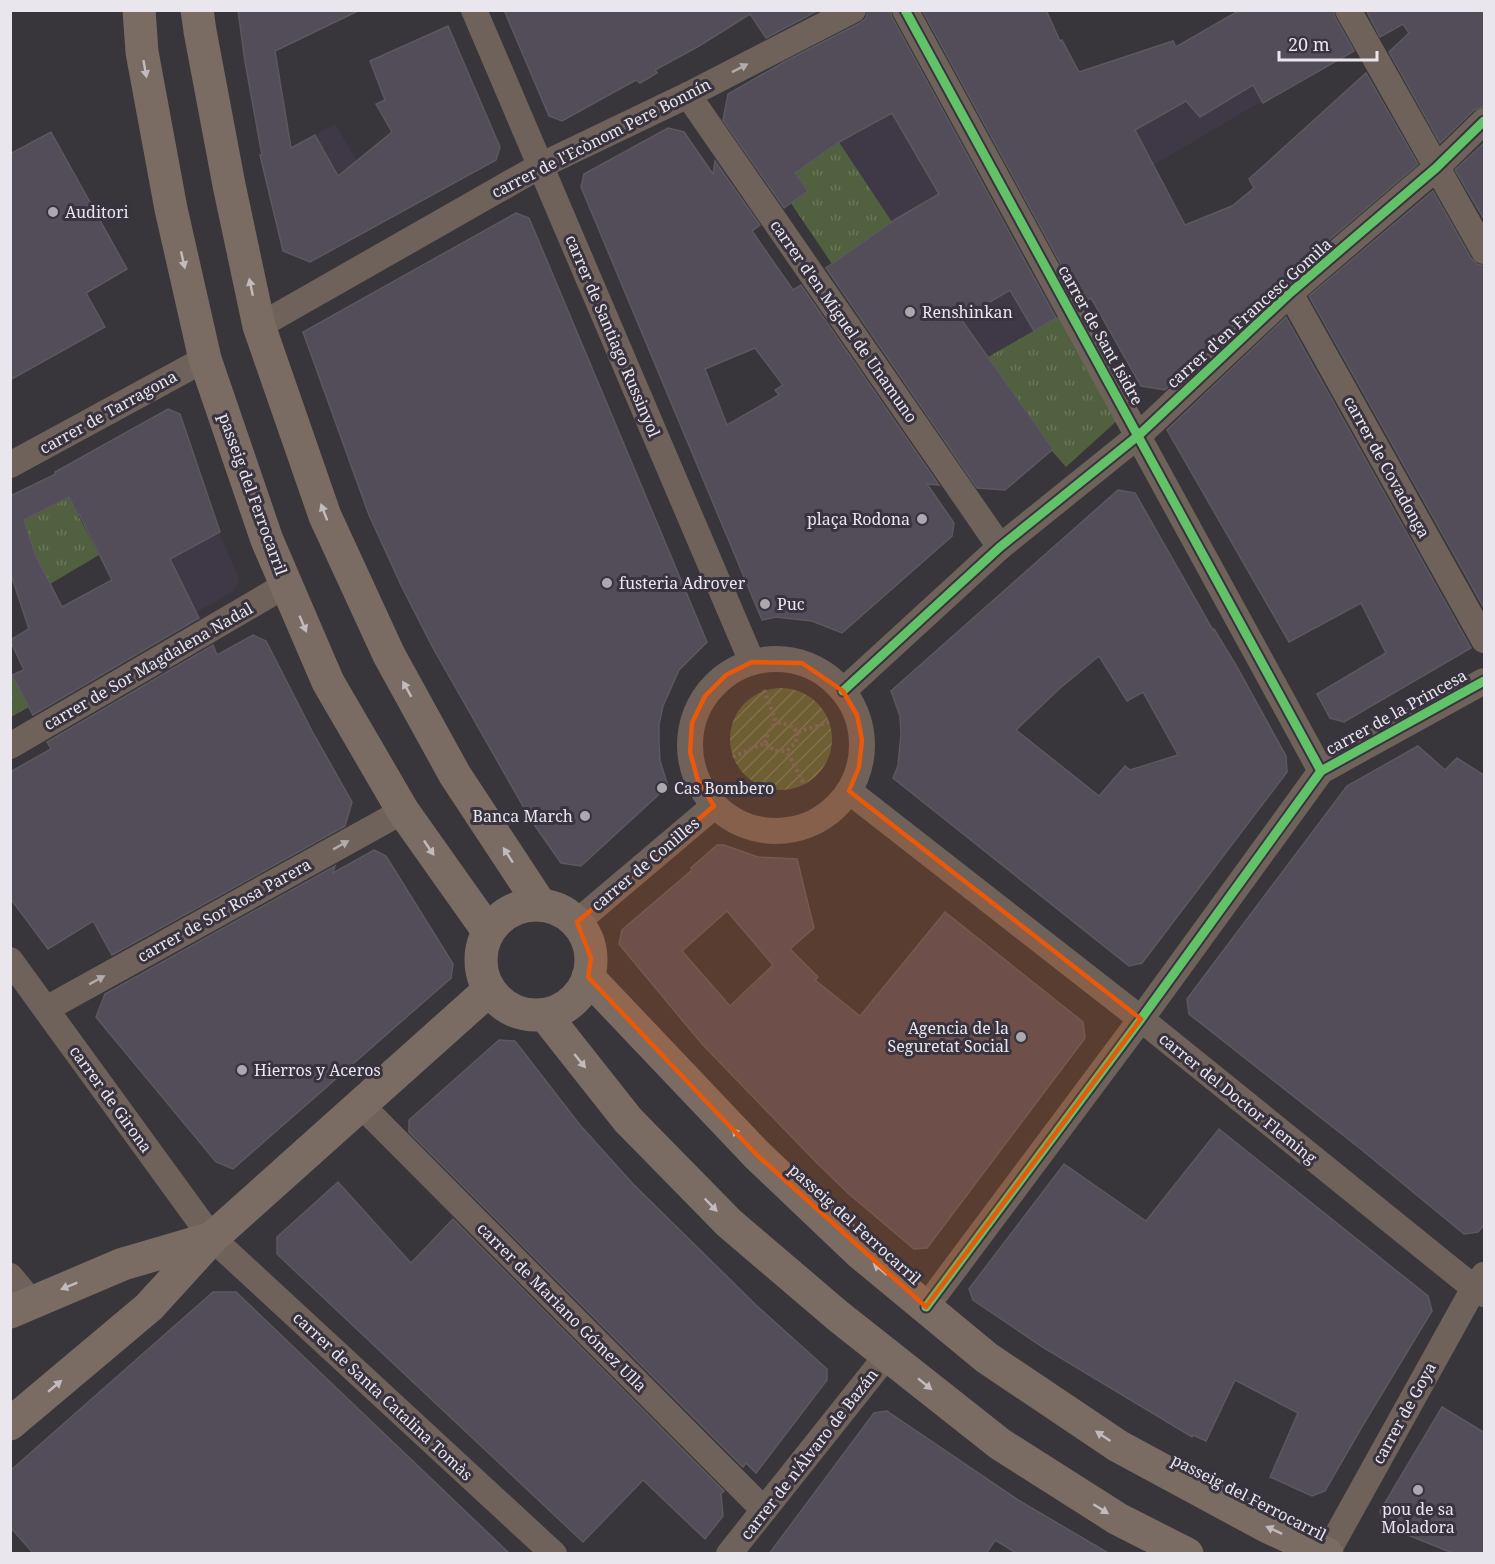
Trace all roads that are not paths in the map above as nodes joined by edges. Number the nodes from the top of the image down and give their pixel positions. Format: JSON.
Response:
{"nodes":[{"id":1,"x":139,"y":10,"type":"edge"},
{"id":2,"x":198,"y":10,"type":"edge"},
{"id":3,"x":474,"y":10,"type":"edge"},
{"id":4,"x":853,"y":10,"type":"edge"},
{"id":5,"x":905,"y":10,"type":"edge"},
{"id":6,"x":1348,"y":10,"type":"edge"},
{"id":7,"x":688,"y":95,"type":"junction"},
{"id":8,"x":1485,"y":121,"type":"edge"},
{"id":9,"x":540,"y":166,"type":"junction"},
{"id":10,"x":1436,"y":168,"type":"junction"},
{"id":11,"x":1485,"y":251,"type":"edge"},
{"id":12,"x":1290,"y":293,"type":"junction"},
{"id":13,"x":259,"y":326,"type":"junction"},
{"id":14,"x":205,"y":359,"type":"junction"},
{"id":15,"x":1139,"y":435,"type":"junction"},
{"id":16,"x":10,"y":465,"type":"edge"},
{"id":17,"x":1000,"y":547,"type":"junction"},
{"id":18,"x":286,"y":585,"type":"junction"},
{"id":19,"x":1485,"y":640,"type":"edge"},
{"id":20,"x":752,"y":662,"type":"junction"},
{"id":21,"x":1485,"y":681,"type":"edge"},
{"id":22,"x":843,"y":691,"type":"junction"},
{"id":23,"x":10,"y":746,"type":"edge"},
{"id":24,"x":1321,"y":771,"type":"junction"},
{"id":25,"x":849,"y":791,"type":"junction"},
{"id":26,"x":714,"y":806,"type":"junction"},
{"id":27,"x":403,"y":811,"type":"junction"},
{"id":28,"x":540,"y":904,"type":"junction"},
{"id":29,"x":577,"y":922,"type":"junction"},
{"id":30,"x":488,"y":931,"type":"junction"},
{"id":31,"x":10,"y":960,"type":"edge"},
{"id":32,"x":588,"y":977,"type":"junction"},
{"id":33,"x":489,"y":990,"type":"junction"},
{"id":34,"x":46,"y":1009,"type":"junction"},
{"id":35,"x":545,"y":1015,"type":"junction"},
{"id":36,"x":1141,"y":1019,"type":"junction"},
{"id":37,"x":360,"y":1104,"type":"junction"},
{"id":38,"x":212,"y":1238,"type":"junction"},
{"id":39,"x":123,"y":1264,"type":"junction"},
{"id":40,"x":10,"y":1276,"type":"edge"},
{"id":41,"x":1481,"y":1286,"type":"edge"},
{"id":42,"x":21,"y":1307,"type":"edge"},
{"id":43,"x":926,"y":1307,"type":"junction"},
{"id":44,"x":149,"y":1308,"type":"junction"},
{"id":45,"x":888,"y":1354,"type":"junction"},
{"id":46,"x":10,"y":1424,"type":"edge"},
{"id":47,"x":764,"y":1510,"type":"junction"},
{"id":48,"x":1327,"y":1553,"type":"edge"},
{"id":49,"x":554,"y":1554,"type":"edge"},
{"id":50,"x":729,"y":1554,"type":"edge"},
{"id":51,"x":1187,"y":1554,"type":"edge"}],
"edges":[{"from":1,"to":14,"type":"main road","name":"passeig del Ferrocarril","one_way":true},
{"from":13,"to":2,"type":"main road","one_way":true},
{"from":3,"to":9,"type":"street","name":"carrer de Santiago Russinyol"},
{"from":7,"to":4,"type":"street","name":"carrer de l'Ecònom Pere Bonnín","one_way":true},
{"from":5,"to":15,"type":"street","name":"carrer de Sant Isidre"},
{"from":6,"to":10,"type":"street"},
{"from":7,"to":9,"type":"street","name":"carrer de l'Ecònom Pere Bonnín"},
{"from":7,"to":17,"type":"street","name":"carrer d'en Miguel de Unamuno"},
{"from":8,"to":10,"type":"street","name":"carrer d'en Francesc Gomila"},
{"from":9,"to":13,"type":"street","name":"carrer de l'Ecònom Pere Bonnín"},
{"from":9,"to":20,"type":"street","name":"carrer de Santiago Russinyol"},
{"from":10,"to":11,"type":"street"},
{"from":10,"to":12,"type":"street","name":"carrer d'en Francesc Gomila"},
{"from":12,"to":15,"type":"street","name":"carrer d'en Francesc Gomila"},
{"from":12,"to":19,"type":"street","name":"carrer de Covadonga"},
{"from":28,"to":13,"type":"main road","one_way":true},
{"from":14,"to":16,"type":"street","name":"carrer de Tarragona"},
{"from":14,"to":18,"type":"main road","name":"passeig del Ferrocarril"},
{"from":15,"to":17,"type":"street","name":"carrer d'en Francesc Gomila"},
{"from":15,"to":24,"type":"street","name":"carrer de Sant Isidre"},
{"from":17,"to":22,"type":"street","name":"carrer d'en Francesc Gomila"},
{"from":18,"to":23,"type":"street","name":"carrer de Sor Magdalena Nadal"},
{"from":18,"to":27,"type":"main road","name":"passeig del Ferrocarril","one_way":true},
{"from":20,"to":22,"type":"street"},
{"from":20,"to":26,"type":"street"},
{"from":21,"to":24,"type":"street","name":"carrer de la Princesa"},
{"from":22,"to":25,"type":"street"},
{"from":24,"to":36,"type":"street"},
{"from":25,"to":26,"type":"street"},
{"from":25,"to":36,"type":"street","name":"carrer del Doctor Fleming"},
{"from":26,"to":29,"type":"street","name":"carrer de Conilles"},
{"from":27,"to":30,"type":"main road","name":"passeig del Ferrocarril","one_way":true},
{"from":34,"to":27,"type":"street","name":"carrer de Sor Rosa Parera","one_way":true},
{"from":28,"to":29,"type":"main road"},
{"from":28,"to":30,"type":"main road"},
{"from":29,"to":32,"type":"main road"},
{"from":30,"to":33,"type":"main road"},
{"from":31,"to":34,"type":"street","name":"carrer de Girona"},
{"from":32,"to":35,"type":"main road"},
{"from":43,"to":32,"type":"main road","name":"passeig del Ferrocarril","one_way":true},
{"from":33,"to":35,"type":"main road"},
{"from":33,"to":37,"type":"main road"},
{"from":34,"to":38,"type":"street","name":"carrer de Girona"},
{"from":35,"to":45,"type":"main road","one_way":true},
{"from":36,"to":41,"type":"street","name":"carrer del Doctor Fleming"},
{"from":36,"to":43,"type":"street"},
{"from":37,"to":38,"type":"main road"},
{"from":37,"to":47,"type":"street","name":"carrer de Mariano Gómez Ulla"},
{"from":38,"to":39,"type":"main road"},
{"from":38,"to":44,"type":"main road"},
{"from":38,"to":49,"type":"street","name":"carrer de Santa Catalina Tomàs"},
{"from":39,"to":42,"type":"main road","one_way":true},
{"from":39,"to":44,"type":"main road"},
{"from":40,"to":42,"type":"street"},
{"from":41,"to":48,"type":"street","name":"carrer de Goya"},
{"from":48,"to":43,"type":"main road","name":"passeig del Ferrocarril","one_way":true},
{"from":46,"to":44,"type":"main road","one_way":true},
{"from":45,"to":47,"type":"street","name":"carrer de n'Álvaro de Bazán"},
{"from":45,"to":51,"type":"main road","one_way":true},
{"from":47,"to":50,"type":"street","name":"carrer de n'Álvaro de Bazán"}]}
